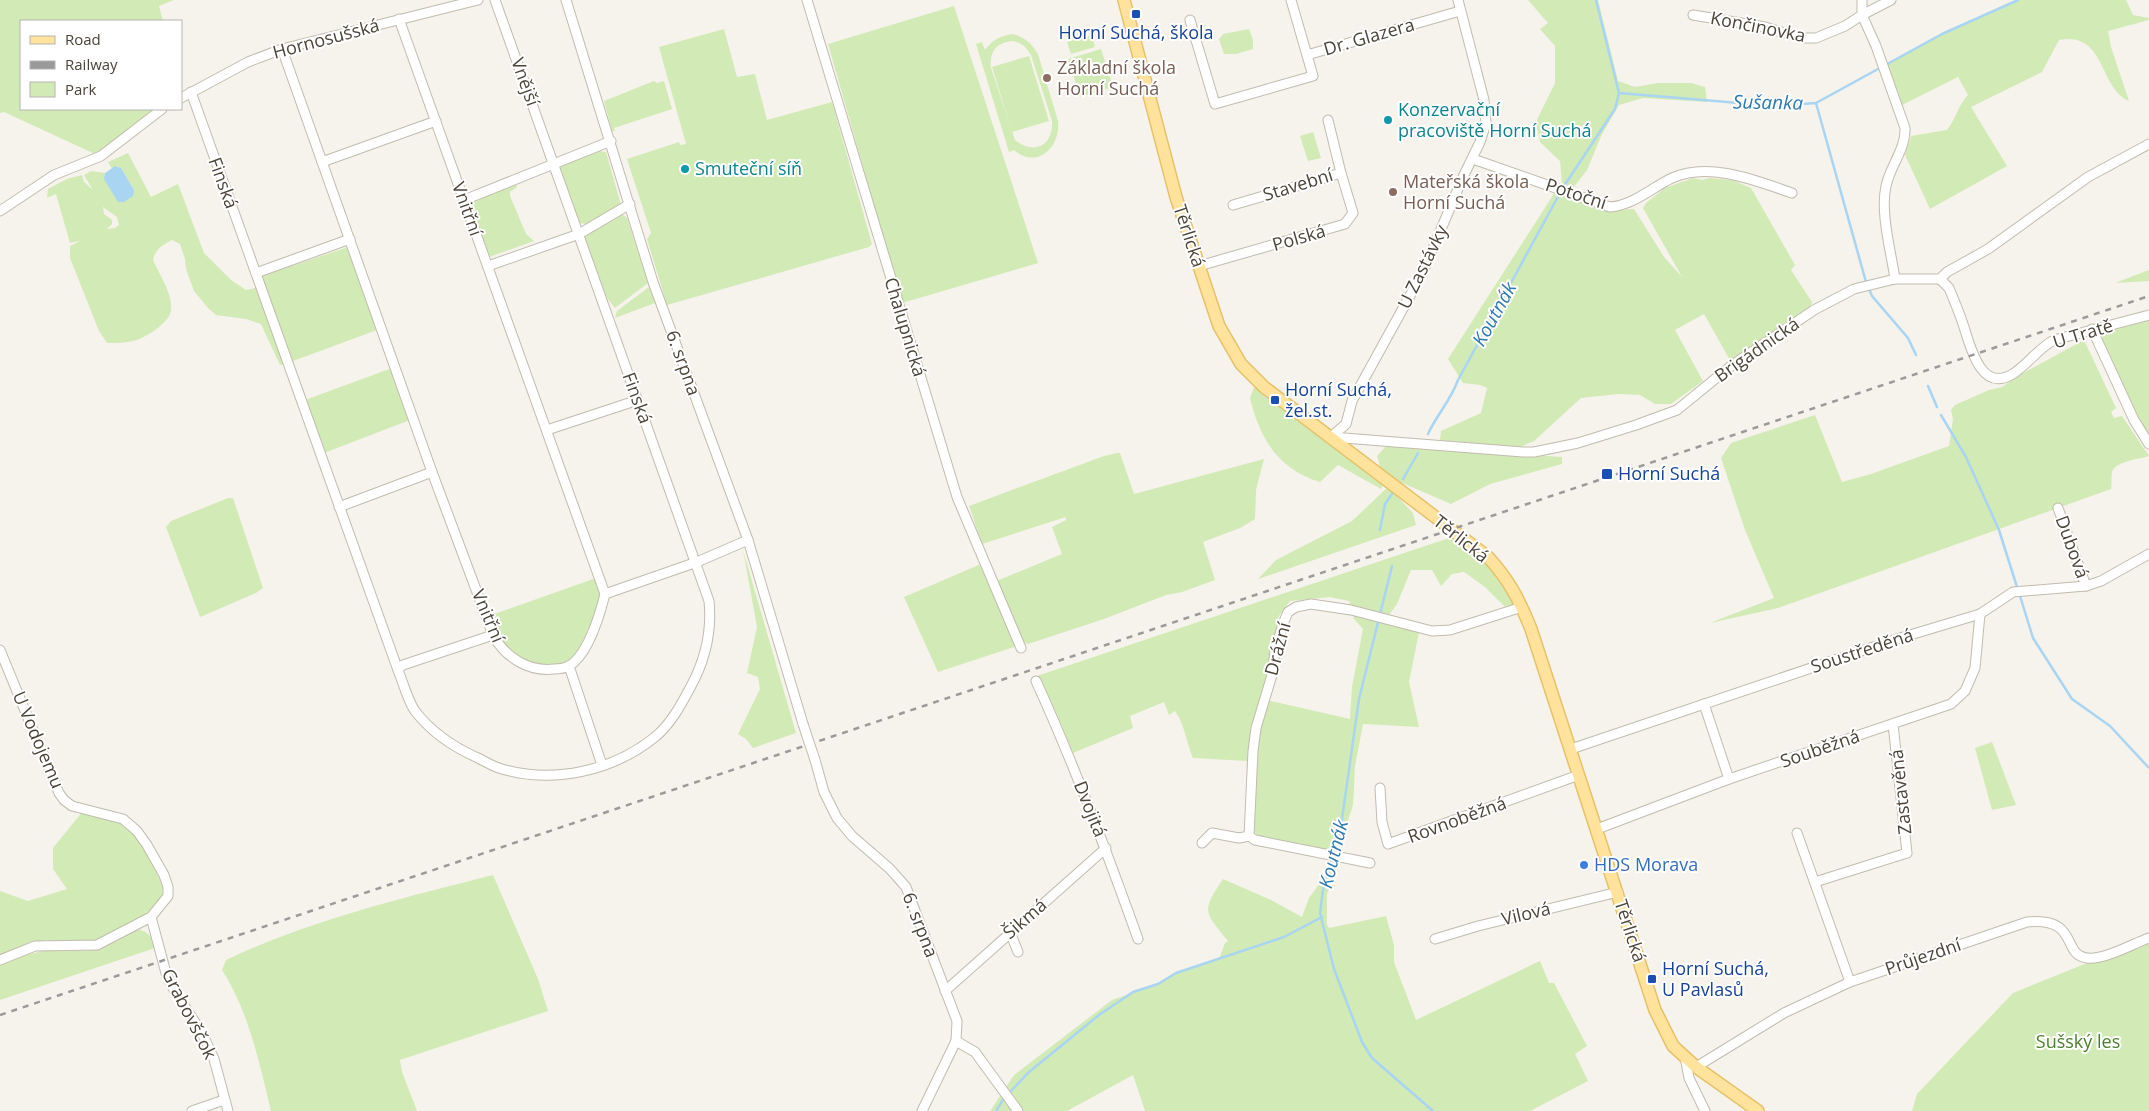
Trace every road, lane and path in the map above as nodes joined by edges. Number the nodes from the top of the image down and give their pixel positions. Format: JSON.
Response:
{"nodes":[{"id":1,"x":478,"y":0,"type":"edge"},
{"id":2,"x":495,"y":0,"type":"edge"},
{"id":3,"x":566,"y":0,"type":"edge"},
{"id":4,"x":807,"y":0,"type":"edge"},
{"id":5,"x":1124,"y":0,"type":"edge"},
{"id":6,"x":1291,"y":0,"type":"edge"},
{"id":7,"x":1458,"y":0,"type":"edge"},
{"id":8,"x":1862,"y":0,"type":"edge"},
{"id":9,"x":1891,"y":0,"type":"edge"},
{"id":10,"x":1460,"y":10,"type":"junction"},
{"id":11,"x":1694,"y":15,"type":"dead end"},
{"id":12,"x":1862,"y":15,"type":"junction"},
{"id":13,"x":400,"y":19,"type":"junction"},
{"id":14,"x":1190,"y":20,"type":"dead end"},
{"id":15,"x":282,"y":49,"type":"junction"},
{"id":16,"x":1307,"y":55,"type":"junction"},
{"id":17,"x":191,"y":92,"type":"junction"},
{"id":18,"x":182,"y":97,"type":"edge"},
{"id":19,"x":161,"y":110,"type":"edge"},
{"id":20,"x":1328,"y":120,"type":"dead end"},
{"id":21,"x":436,"y":121,"type":"junction"},
{"id":22,"x":611,"y":141,"type":"junction"},
{"id":23,"x":2149,"y":144,"type":"edge"},
{"id":24,"x":1473,"y":159,"type":"junction"},
{"id":25,"x":322,"y":162,"type":"junction"},
{"id":26,"x":554,"y":165,"type":"junction"},
{"id":27,"x":1341,"y":173,"type":"junction"},
{"id":28,"x":1792,"y":193,"type":"dead end"},
{"id":29,"x":464,"y":200,"type":"junction"},
{"id":30,"x":630,"y":204,"type":"junction"},
{"id":31,"x":1233,"y":205,"type":"dead end"},
{"id":32,"x":0,"y":211,"type":"edge"},
{"id":33,"x":578,"y":234,"type":"junction"},
{"id":34,"x":350,"y":239,"type":"junction"},
{"id":35,"x":488,"y":266,"type":"junction"},
{"id":36,"x":1199,"y":266,"type":"junction"},
{"id":37,"x":256,"y":273,"type":"junction"},
{"id":38,"x":1895,"y":279,"type":"junction"},
{"id":39,"x":1940,"y":279,"type":"junction"},
{"id":40,"x":2149,"y":315,"type":"edge"},
{"id":41,"x":2092,"y":329,"type":"junction"},
{"id":42,"x":638,"y":400,"type":"junction"},
{"id":43,"x":547,"y":430,"type":"junction"},
{"id":44,"x":1332,"y":437,"type":"junction"},
{"id":45,"x":2149,"y":444,"type":"edge"},
{"id":46,"x":432,"y":472,"type":"junction"},
{"id":47,"x":339,"y":507,"type":"junction"},
{"id":48,"x":2058,"y":508,"type":"dead end"},
{"id":49,"x":748,"y":540,"type":"junction"},
{"id":50,"x":2149,"y":554,"type":"edge"},
{"id":51,"x":697,"y":562,"type":"junction"},
{"id":52,"x":2086,"y":586,"type":"junction"},
{"id":53,"x":605,"y":594,"type":"junction"},
{"id":54,"x":1522,"y":607,"type":"junction"},
{"id":55,"x":1980,"y":614,"type":"junction"},
{"id":56,"x":493,"y":635,"type":"junction"},
{"id":57,"x":1021,"y":648,"type":"dead end"},
{"id":58,"x":0,"y":650,"type":"edge"},
{"id":59,"x":569,"y":666,"type":"junction"},
{"id":60,"x":398,"y":669,"type":"junction"},
{"id":61,"x":1036,"y":681,"type":"dead end"},
{"id":62,"x":1704,"y":704,"type":"junction"},
{"id":63,"x":1894,"y":724,"type":"junction"},
{"id":64,"x":1571,"y":749,"type":"junction"},
{"id":65,"x":602,"y":765,"type":"junction"},
{"id":66,"x":1579,"y":775,"type":"junction"},
{"id":67,"x":1729,"y":779,"type":"junction"},
{"id":68,"x":1380,"y":788,"type":"dead end"},
{"id":69,"x":1597,"y":829,"type":"junction"},
{"id":70,"x":1797,"y":833,"type":"dead end"},
{"id":71,"x":1248,"y":836,"type":"junction"},
{"id":72,"x":1202,"y":843,"type":"dead end"},
{"id":73,"x":1106,"y":848,"type":"junction"},
{"id":74,"x":1370,"y":863,"type":"dead end"},
{"id":75,"x":1815,"y":882,"type":"junction"},
{"id":76,"x":1618,"y":892,"type":"junction"},
{"id":77,"x":151,"y":917,"type":"junction"},
{"id":78,"x":1010,"y":932,"type":"junction"},
{"id":79,"x":2149,"y":938,"type":"edge"},
{"id":80,"x":1138,"y":939,"type":"dead end"},
{"id":81,"x":1435,"y":939,"type":"dead end"},
{"id":82,"x":1018,"y":952,"type":"dead end"},
{"id":83,"x":0,"y":960,"type":"edge"},
{"id":84,"x":1850,"y":982,"type":"junction"},
{"id":85,"x":946,"y":990,"type":"junction"},
{"id":86,"x":956,"y":1041,"type":"junction"},
{"id":87,"x":1685,"y":1057,"type":"junction"},
{"id":88,"x":1696,"y":1067,"type":"junction"},
{"id":89,"x":224,"y":1100,"type":"junction"},
{"id":90,"x":192,"y":1111,"type":"edge"},
{"id":91,"x":228,"y":1111,"type":"edge"},
{"id":92,"x":922,"y":1111,"type":"edge"},
{"id":93,"x":1018,"y":1111,"type":"edge"},
{"id":94,"x":1705,"y":1111,"type":"edge"},
{"id":95,"x":1758,"y":1111,"type":"edge"}],
"edges":[{"from":1,"to":13,"type":"street","name":"Hornosušská"},
{"from":2,"to":26,"type":"street","name":"Vnější"},
{"from":3,"to":22,"type":"street","name":"6. srpna"},
{"from":4,"to":57,"type":"street","name":"Chalupnická"},
{"from":5,"to":36,"type":"main road","name":"Těrlická"},
{"from":6,"to":16,"type":"street"},
{"from":7,"to":10,"type":"street","name":"U Zastávky"},
{"from":8,"to":12,"type":"street"},
{"from":9,"to":12,"type":"street","name":"Končinovka"},
{"from":10,"to":16,"type":"street","name":"Dr. Glazera"},
{"from":10,"to":24,"type":"street","name":"U Zastávky"},
{"from":11,"to":12,"type":"street","name":"Končinovka"},
{"from":12,"to":38,"type":"street"},
{"from":13,"to":15,"type":"street","name":"Hornosušská"},
{"from":13,"to":21,"type":"street","name":"Vnitřní"},
{"from":14,"to":16,"type":"street","name":"Dr. Glazera"},
{"from":15,"to":17,"type":"street","name":"Hornosušská"},
{"from":15,"to":25,"type":"street","name":"Vnitřní"},
{"from":17,"to":18,"type":"street","name":"Hornosušská"},
{"from":17,"to":37,"type":"street","name":"Finská"},
{"from":19,"to":32,"type":"street"},
{"from":20,"to":27,"type":"street","name":"Stavební"},
{"from":21,"to":25,"type":"street"},
{"from":21,"to":29,"type":"street","name":"Vnitřní"},
{"from":22,"to":26,"type":"street"},
{"from":22,"to":30,"type":"street","name":"6. srpna"},
{"from":23,"to":39,"type":"street"},
{"from":24,"to":28,"type":"street","name":"Potoční"},
{"from":24,"to":44,"type":"street","name":"U Zastávky"},
{"from":25,"to":34,"type":"street","name":"Vnitřní"},
{"from":26,"to":29,"type":"street"},
{"from":26,"to":33,"type":"street","name":"Vnější"},
{"from":27,"to":31,"type":"street","name":"Stavební"},
{"from":27,"to":36,"type":"street","name":"Polská"},
{"from":29,"to":35,"type":"street","name":"Vnitřní"},
{"from":30,"to":33,"type":"street"},
{"from":30,"to":49,"type":"street","name":"6. srpna"},
{"from":33,"to":35,"type":"street"},
{"from":33,"to":42,"type":"street","name":"Finská"},
{"from":34,"to":37,"type":"street"},
{"from":34,"to":46,"type":"street","name":"Vnitřní"},
{"from":35,"to":43,"type":"street","name":"Vnitřní"},
{"from":36,"to":44,"type":"main road","name":"Těrlická"},
{"from":37,"to":47,"type":"street","name":"Finská"},
{"from":38,"to":39,"type":"street","name":"Brigádnická"},
{"from":38,"to":44,"type":"street","name":"Brigádnická"},
{"from":39,"to":41,"type":"street","name":"U Tratě"},
{"from":40,"to":41,"type":"street","name":"U Tratě"},
{"from":41,"to":45,"type":"street"},
{"from":42,"to":43,"type":"street"},
{"from":42,"to":51,"type":"street","name":"Finská"},
{"from":43,"to":53,"type":"street","name":"Vnitřní"},
{"from":44,"to":54,"type":"main road","name":"Těrlická"},
{"from":46,"to":47,"type":"street"},
{"from":46,"to":56,"type":"street","name":"Vnitřní"},
{"from":47,"to":60,"type":"street","name":"Finská"},
{"from":48,"to":52,"type":"street","name":"Dubová"},
{"from":49,"to":51,"type":"street"},
{"from":49,"to":85,"type":"street","name":"6. srpna","bridge":true},
{"from":50,"to":52,"type":"street","name":"Soustředěná"},
{"from":51,"to":53,"type":"street"},
{"from":51,"to":65,"type":"street","name":"Finská"},
{"from":52,"to":55,"type":"street","name":"Soustředěná"},
{"from":53,"to":59,"type":"street"},
{"from":54,"to":64,"type":"main road","name":"Těrlická"},
{"from":54,"to":71,"type":"street","name":"Drážní"},
{"from":55,"to":62,"type":"street","name":"Soustředěná"},
{"from":55,"to":63,"type":"street","name":"Souběžná"},
{"from":56,"to":59,"type":"street","name":"Vnitřní"},
{"from":56,"to":60,"type":"street"},
{"from":58,"to":77,"type":"street","name":"U Vodojemu"},
{"from":59,"to":65,"type":"street"},
{"from":60,"to":65,"type":"street","name":"Finská"},
{"from":61,"to":73,"type":"street","name":"Dvojitá"},
{"from":62,"to":64,"type":"street","name":"Soustředěná"},
{"from":62,"to":67,"type":"street"},
{"from":63,"to":67,"type":"street","name":"Souběžná"},
{"from":63,"to":75,"type":"street","name":"Zastavěná"},
{"from":64,"to":66,"type":"main road","name":"Těrlická"},
{"from":66,"to":68,"type":"street","name":"Rovnoběžná"},
{"from":66,"to":69,"type":"main road","name":"Těrlická"},
{"from":67,"to":69,"type":"street","name":"Souběžná"},
{"from":69,"to":76,"type":"main road","name":"Těrlická"},
{"from":70,"to":75,"type":"street"},
{"from":71,"to":72,"type":"street"},
{"from":71,"to":74,"type":"street"},
{"from":73,"to":78,"type":"street","name":"Šikmá"},
{"from":73,"to":80,"type":"street","name":"Dvojitá"},
{"from":75,"to":84,"type":"street"},
{"from":76,"to":81,"type":"street","name":"Vilová"},
{"from":76,"to":87,"type":"main road","name":"Těrlická"},
{"from":77,"to":83,"type":"street"},
{"from":77,"to":89,"type":"street","name":"Grabovščok"},
{"from":78,"to":82,"type":"street"},
{"from":78,"to":85,"type":"street","name":"Šikmá"},
{"from":79,"to":84,"type":"street","name":"Průjezdní"},
{"from":84,"to":88,"type":"street","name":"Průjezdní"},
{"from":85,"to":86,"type":"street","name":"6. srpna"},
{"from":86,"to":92,"type":"street","name":"6. srpna"},
{"from":86,"to":93,"type":"street"},
{"from":87,"to":88,"type":"main road","name":"Těrlická"},
{"from":87,"to":94,"type":"street"},
{"from":88,"to":95,"type":"main road","name":"Těrlická"},
{"from":89,"to":90,"type":"street"},
{"from":89,"to":91,"type":"street","name":"Grabovščok"}]}
